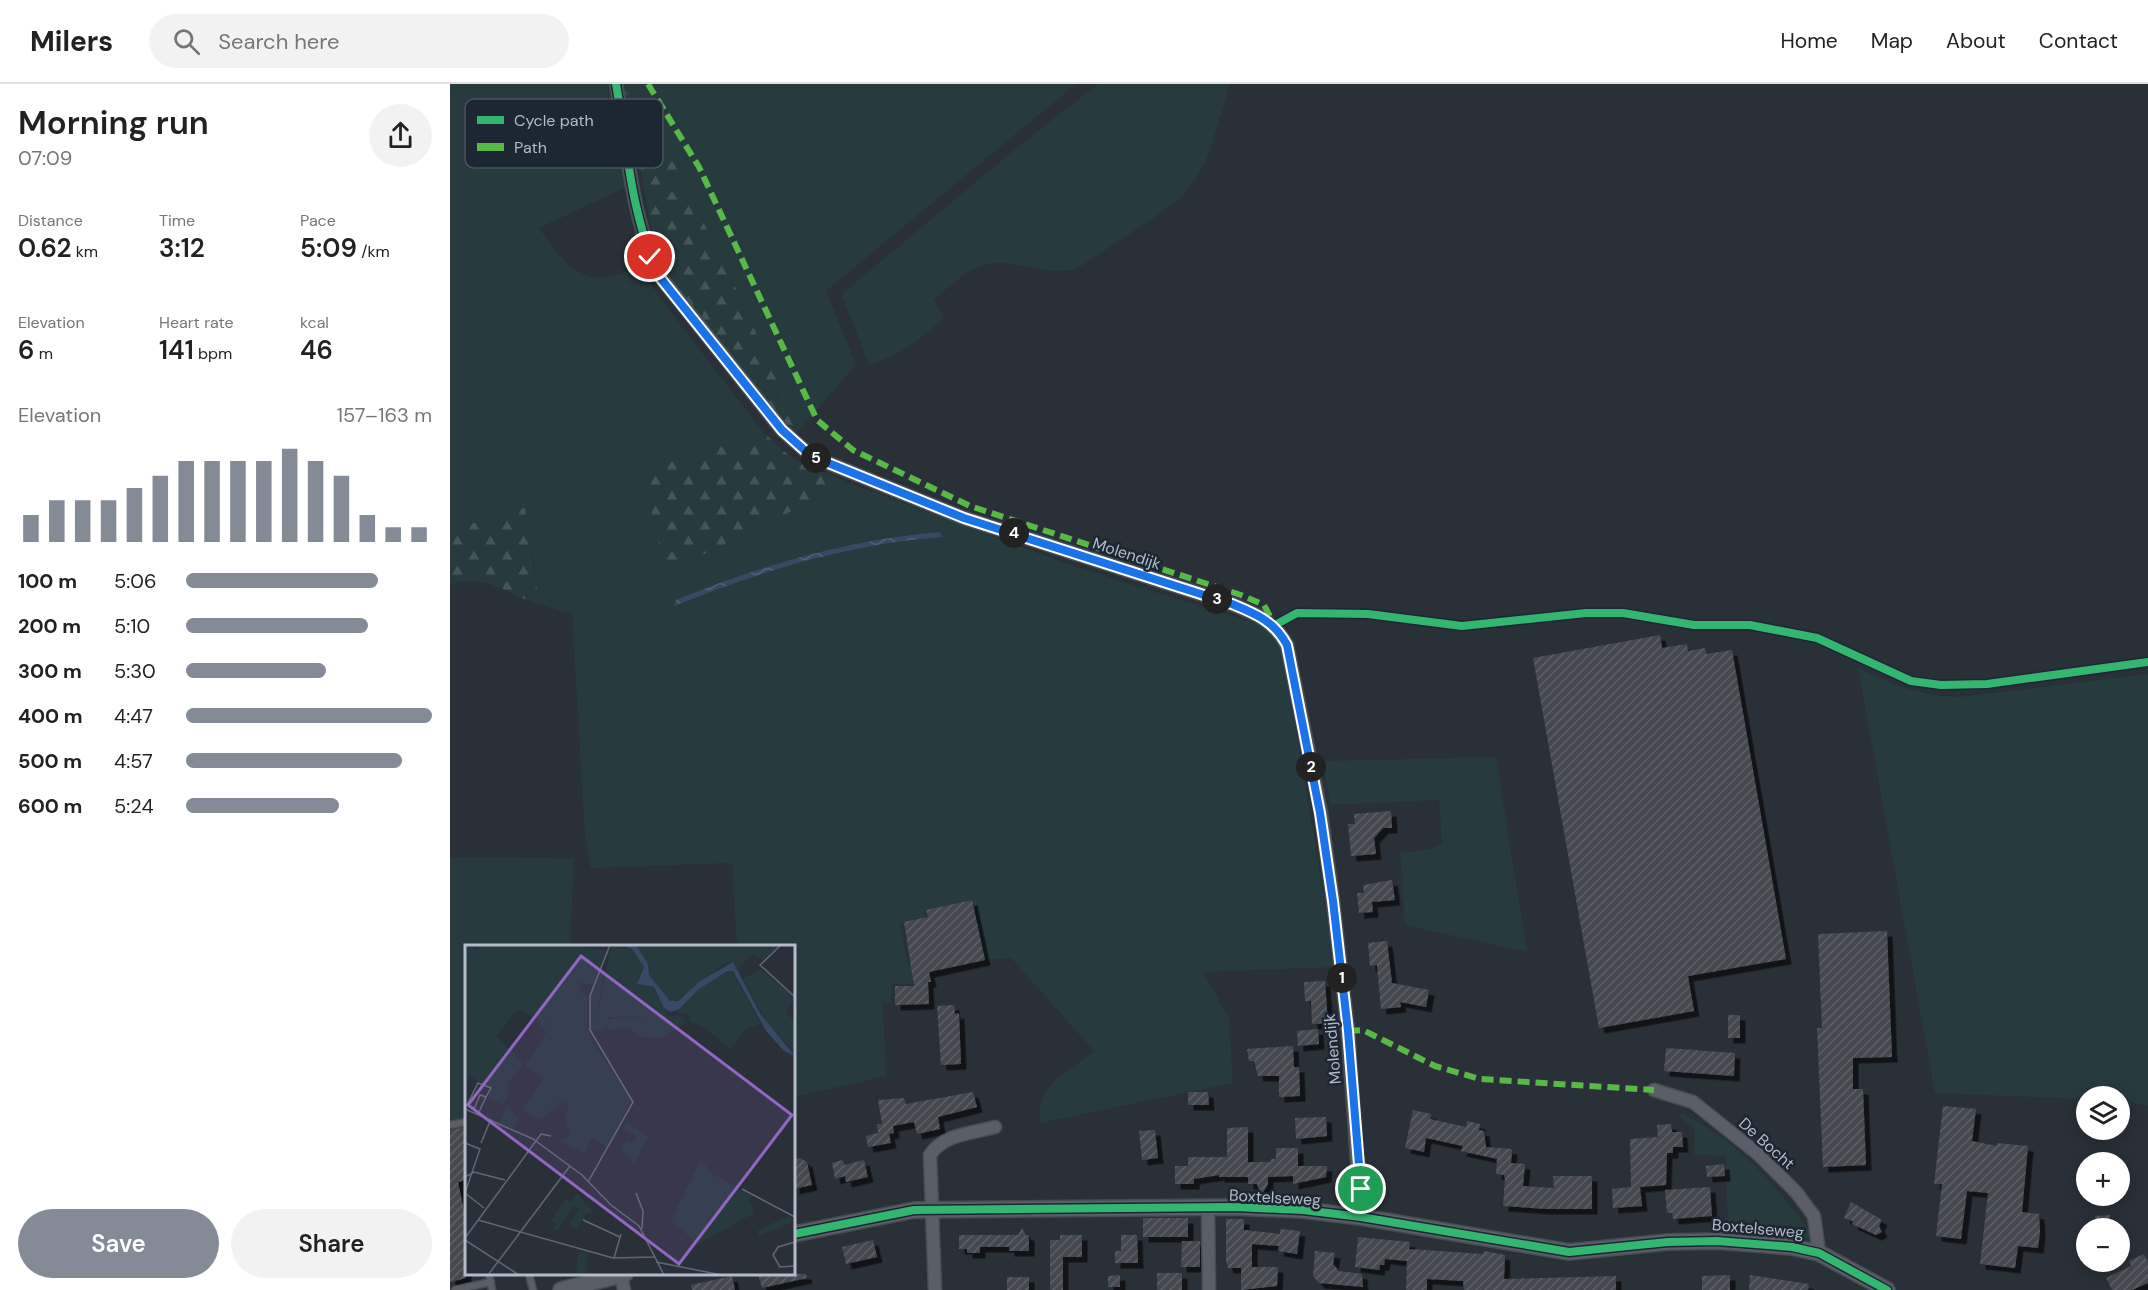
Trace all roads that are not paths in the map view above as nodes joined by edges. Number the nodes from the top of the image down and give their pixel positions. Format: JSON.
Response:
{"nodes":[{"id":1,"x":616,"y":84,"type":"edge"},
{"id":2,"x":619,"y":99,"type":"edge"},
{"id":3,"x":631,"y":168,"type":"edge"},
{"id":4,"x":1654,"y":1090,"type":"dead end"},
{"id":5,"x":465,"y":1122,"type":"edge"},
{"id":6,"x":450,"y":1125,"type":"edge"},
{"id":7,"x":995,"y":1127,"type":"dead end"},
{"id":8,"x":1208,"y":1209,"type":"junction"},
{"id":9,"x":933,"y":1210,"type":"junction"},
{"id":10,"x":1362,"y":1217,"type":"junction"},
{"id":11,"x":795,"y":1234,"type":"edge"},
{"id":12,"x":1819,"y":1253,"type":"junction"},
{"id":13,"x":489,"y":1275,"type":"edge"},
{"id":14,"x":529,"y":1275,"type":"edge"},
{"id":15,"x":619,"y":1275,"type":"edge"},
{"id":16,"x":623,"y":1275,"type":"edge"},
{"id":17,"x":490,"y":1282,"type":"junction"},
{"id":18,"x":455,"y":1290,"type":"edge"},
{"id":19,"x":492,"y":1290,"type":"edge"},
{"id":20,"x":533,"y":1290,"type":"edge"},
{"id":21,"x":561,"y":1290,"type":"edge"},
{"id":22,"x":624,"y":1290,"type":"edge"},
{"id":23,"x":935,"y":1290,"type":"edge"},
{"id":24,"x":1209,"y":1290,"type":"edge"},
{"id":25,"x":1887,"y":1290,"type":"edge"}],
"edges":[{"from":1,"to":2,"type":"street","name":"Molendijk"},
{"from":3,"to":10,"type":"street","name":"Molendijk"},
{"from":4,"to":12,"type":"street","name":"De Bocht"},
{"from":5,"to":6,"type":"lane"},
{"from":7,"to":9,"type":"street"},
{"from":8,"to":9,"type":"street","name":"Boxtelseweg"},
{"from":8,"to":10,"type":"street","name":"Boxtelseweg"},
{"from":8,"to":24,"type":"street"},
{"from":9,"to":11,"type":"street","name":"Boxtelseweg"},
{"from":9,"to":23,"type":"street"},
{"from":10,"to":12,"type":"street","name":"Boxtelseweg"},
{"from":12,"to":25,"type":"street","name":"Boxtelseweg"},
{"from":13,"to":17,"type":"lane"},
{"from":14,"to":20,"type":"lane"},
{"from":15,"to":21,"type":"street"},
{"from":16,"to":22,"type":"street"},
{"from":17,"to":18,"type":"lane"},
{"from":17,"to":19,"type":"lane"}]}
